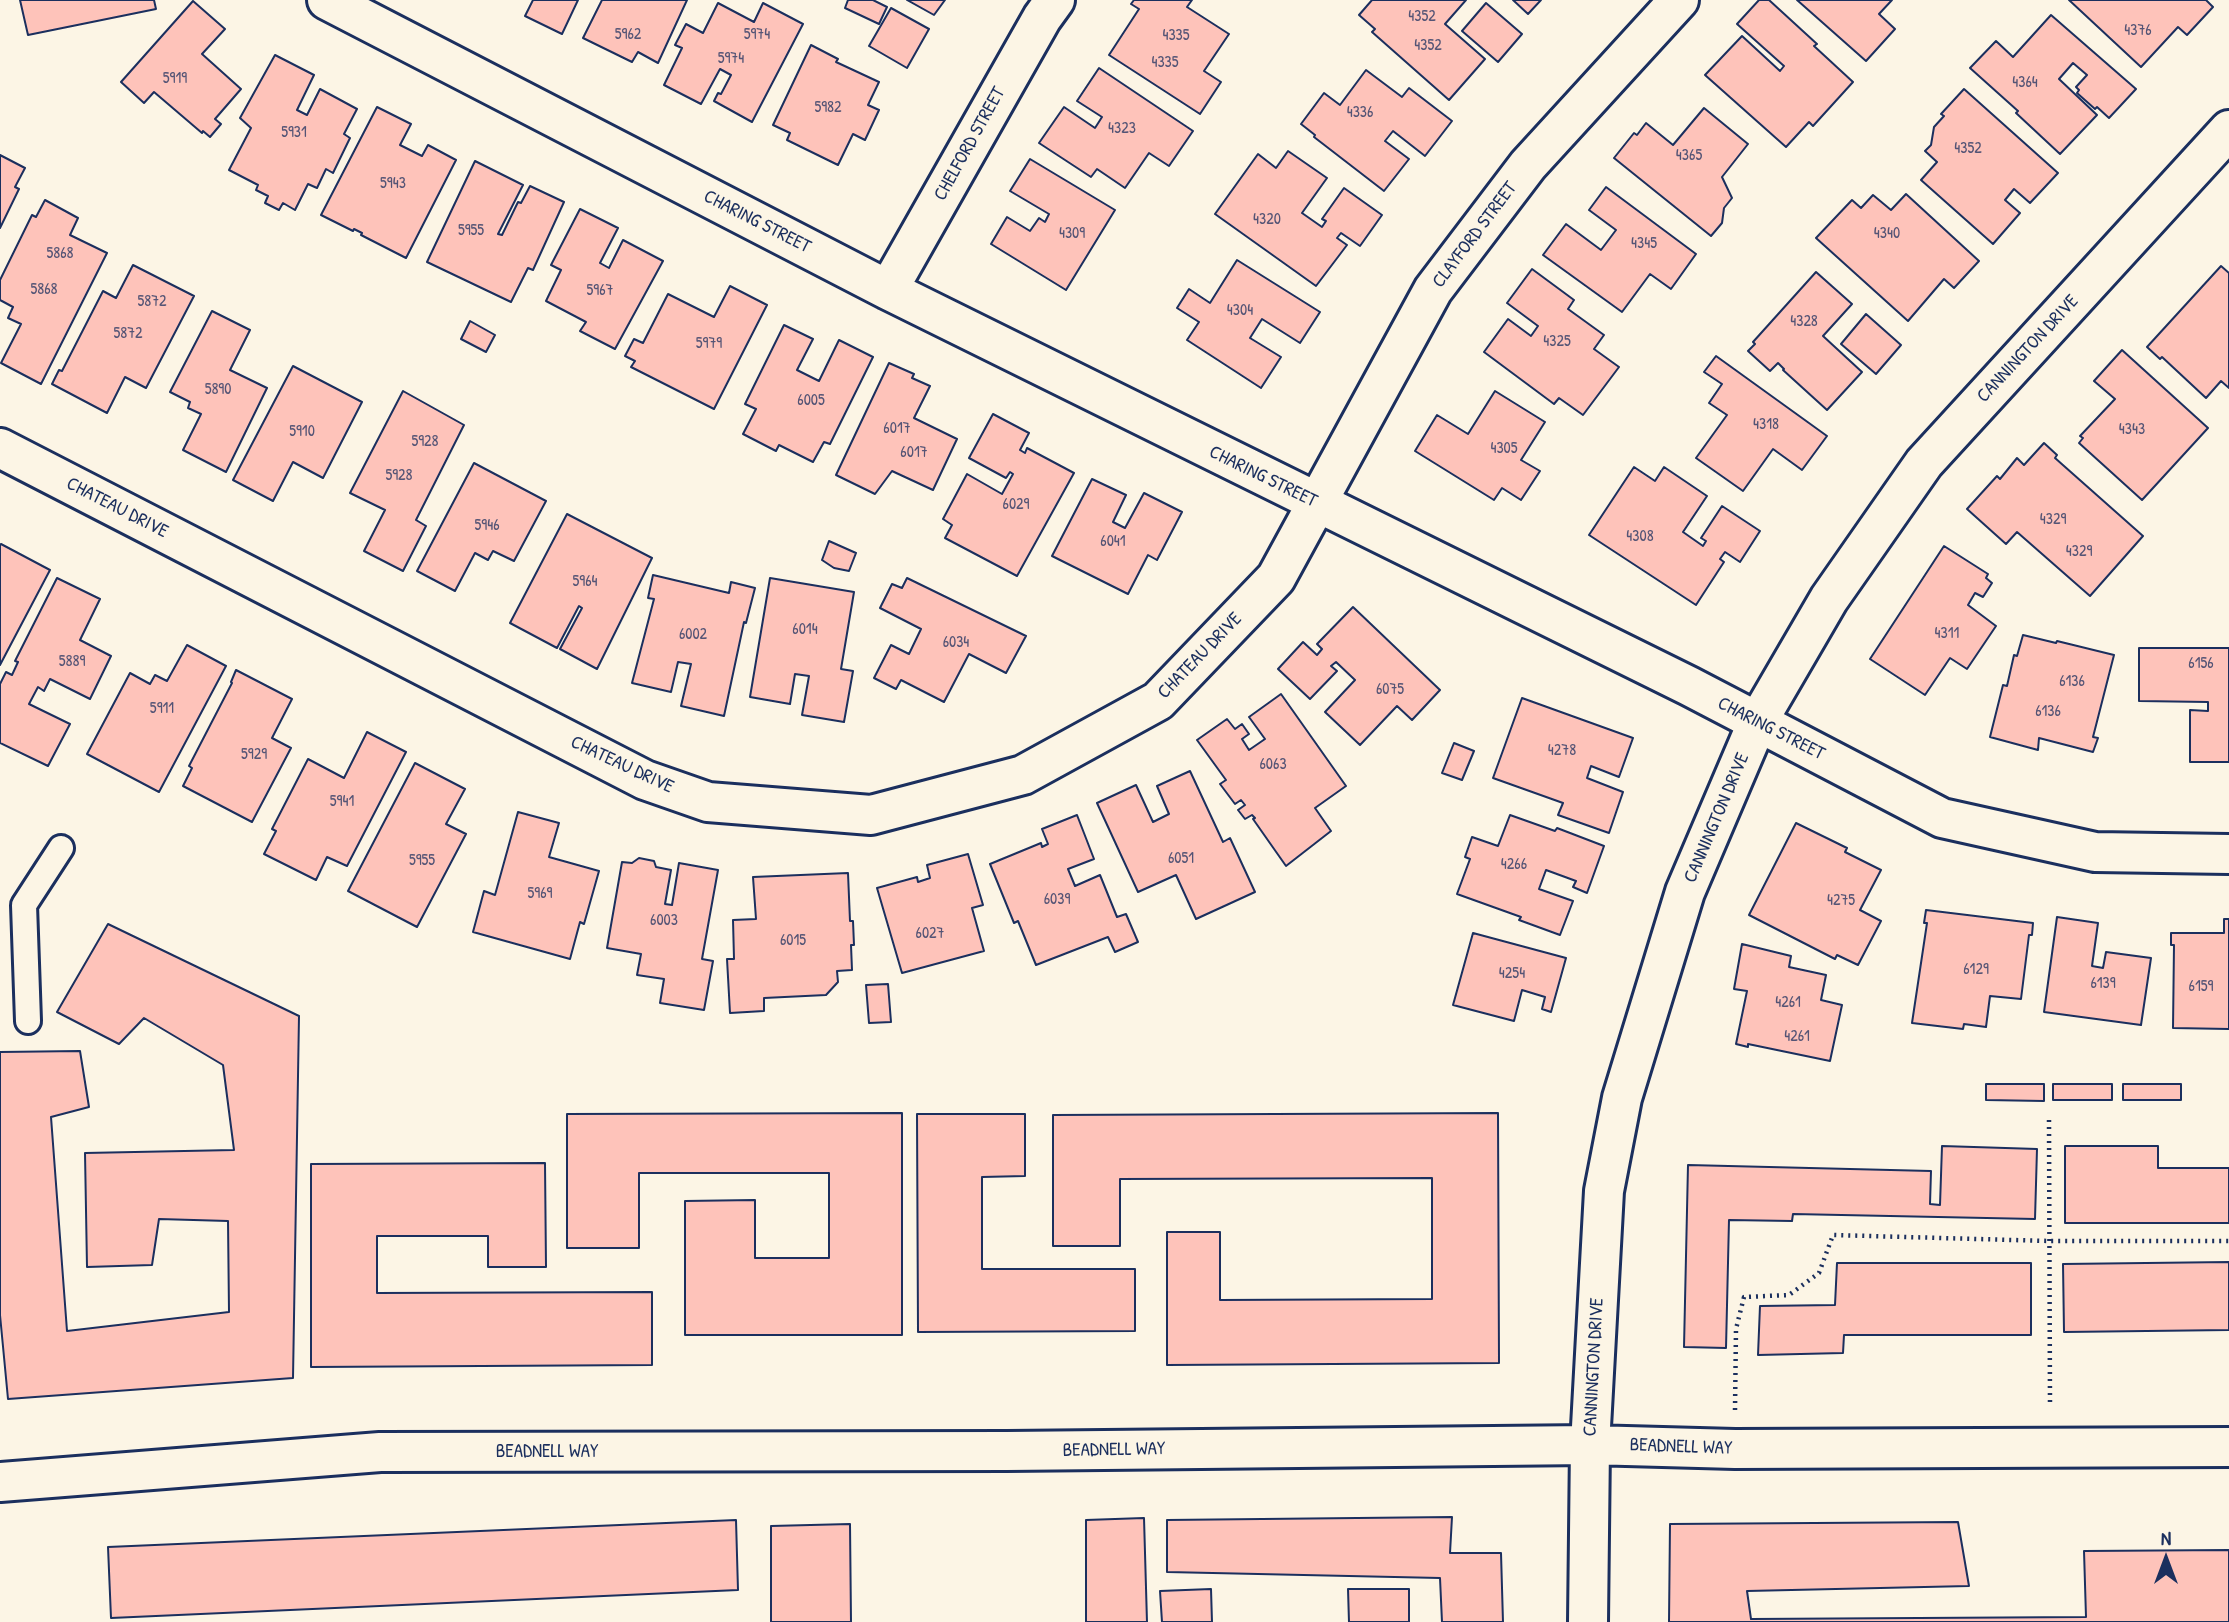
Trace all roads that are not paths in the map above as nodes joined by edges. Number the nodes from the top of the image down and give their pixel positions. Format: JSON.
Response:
{"nodes":[{"id":1,"x":327,"y":0,"type":"edge"},
{"id":2,"x":1055,"y":0,"type":"edge"},
{"id":3,"x":1679,"y":0,"type":"edge"},
{"id":4,"x":2229,"y":130,"type":"edge"},
{"id":5,"x":888,"y":290,"type":"junction"},
{"id":6,"x":0,"y":448,"type":"edge"},
{"id":7,"x":1316,"y":503,"type":"junction"},
{"id":8,"x":1758,"y":721,"type":"junction"},
{"id":9,"x":61,"y":848,"type":"dead end"},
{"id":10,"x":2229,"y":854,"type":"edge"},
{"id":11,"x":28,"y":1021,"type":"dead end"},
{"id":12,"x":1590,"y":1445,"type":"junction"},
{"id":13,"x":2229,"y":1447,"type":"edge"},
{"id":14,"x":0,"y":1482,"type":"edge"},
{"id":15,"x":1588,"y":1622,"type":"edge"}],
"edges":[{"from":1,"to":5,"type":"street","name":"CHARING STREET"},
{"from":2,"to":5,"type":"street","name":"CHELFORD STREET"},
{"from":3,"to":7,"type":"street","name":"CLAYFORD STREET"},
{"from":4,"to":8,"type":"street","name":"CANNINGTON DRIVE"},
{"from":5,"to":7,"type":"street","name":"CHARING STREET"},
{"from":6,"to":7,"type":"street","name":"CHATEAU DRIVE"},
{"from":7,"to":8,"type":"street","name":"CHARING STREET"},
{"from":8,"to":10,"type":"street","name":"CHARING STREET"},
{"from":8,"to":12,"type":"street","name":"CANNINGTON DRIVE"},
{"from":9,"to":11,"type":"lane"},
{"from":12,"to":13,"type":"street","name":"BEADNELL WAY"},
{"from":12,"to":14,"type":"street","name":"BEADNELL WAY"},
{"from":12,"to":15,"type":"street","name":"CANNINGTON DRIVE"}]}
